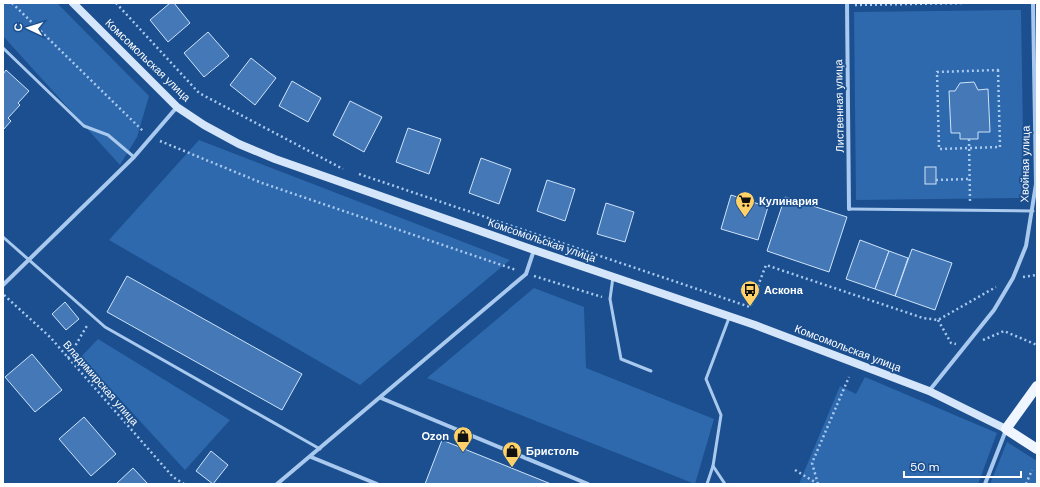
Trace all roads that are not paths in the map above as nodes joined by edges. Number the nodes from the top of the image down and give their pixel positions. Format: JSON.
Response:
{"nodes":[{"id":1,"x":73,"y":3,"type":"edge"},
{"id":2,"x":1033,"y":3,"type":"edge"},
{"id":3,"x":847,"y":4,"type":"edge"},
{"id":4,"x":3,"y":48,"type":"edge"},
{"id":5,"x":177,"y":107,"type":"junction"},
{"id":6,"x":134,"y":157,"type":"junction"},
{"id":7,"x":849,"y":209,"type":"joint"},
{"id":8,"x":1032,"y":211,"type":"junction"},
{"id":9,"x":3,"y":237,"type":"edge"},
{"id":10,"x":534,"y":250,"type":"junction"},
{"id":11,"x":29,"y":261,"type":"junction"},
{"id":12,"x":613,"y":278,"type":"junction"},
{"id":13,"x":3,"y":285,"type":"edge"},
{"id":14,"x":729,"y":316,"type":"junction"},
{"id":15,"x":651,"y":371,"type":"dead end"},
{"id":16,"x":1037,"y":386,"type":"edge"},
{"id":17,"x":929,"y":391,"type":"junction"},
{"id":18,"x":381,"y":398,"type":"junction"},
{"id":19,"x":1006,"y":429,"type":"junction"},
{"id":20,"x":320,"y":449,"type":"junction"},
{"id":21,"x":1037,"y":449,"type":"edge"},
{"id":22,"x":311,"y":457,"type":"junction"},
{"id":23,"x":713,"y":466,"type":"junction"},
{"id":24,"x":277,"y":484,"type":"edge"},
{"id":25,"x":377,"y":484,"type":"edge"},
{"id":26,"x":588,"y":484,"type":"edge"},
{"id":27,"x":707,"y":484,"type":"edge"},
{"id":28,"x":725,"y":484,"type":"edge"},
{"id":29,"x":985,"y":484,"type":"edge"}],
"edges":[{"from":1,"to":5,"type":"main road","name":"Комсомольская улица"},
{"from":2,"to":8,"type":"street","name":"Хвойная улица"},
{"from":3,"to":7,"type":"street","name":"Лиственная улица"},
{"from":4,"to":6,"type":"lane"},
{"from":5,"to":6,"type":"street"},
{"from":5,"to":10,"type":"main road","name":"Комсомольская улица"},
{"from":6,"to":11,"type":"street"},
{"from":7,"to":8,"type":"lane"},
{"from":8,"to":17,"type":"street","name":"Хвойная улица"},
{"from":9,"to":11,"type":"lane"},
{"from":10,"to":12,"type":"main road","name":"Комсомольская улица"},
{"from":10,"to":18,"type":"street"},
{"from":11,"to":13,"type":"street"},
{"from":11,"to":20,"type":"lane"},
{"from":12,"to":14,"type":"main road","name":"Комсомольская улица"},
{"from":12,"to":15,"type":"lane"},
{"from":14,"to":17,"type":"main road","name":"Комсомольская улица"},
{"from":14,"to":23,"type":"lane"},
{"from":16,"to":19,"type":"main road"},
{"from":17,"to":19,"type":"main road","name":"Комсомольская улица"},
{"from":18,"to":20,"type":"street"},
{"from":18,"to":26,"type":"street"},
{"from":19,"to":21,"type":"main road","name":"Комсомольская улица"},
{"from":19,"to":29,"type":"street"},
{"from":20,"to":22,"type":"street"},
{"from":22,"to":24,"type":"street"},
{"from":22,"to":25,"type":"street"},
{"from":23,"to":27,"type":"lane"},
{"from":23,"to":28,"type":"lane"}]}
